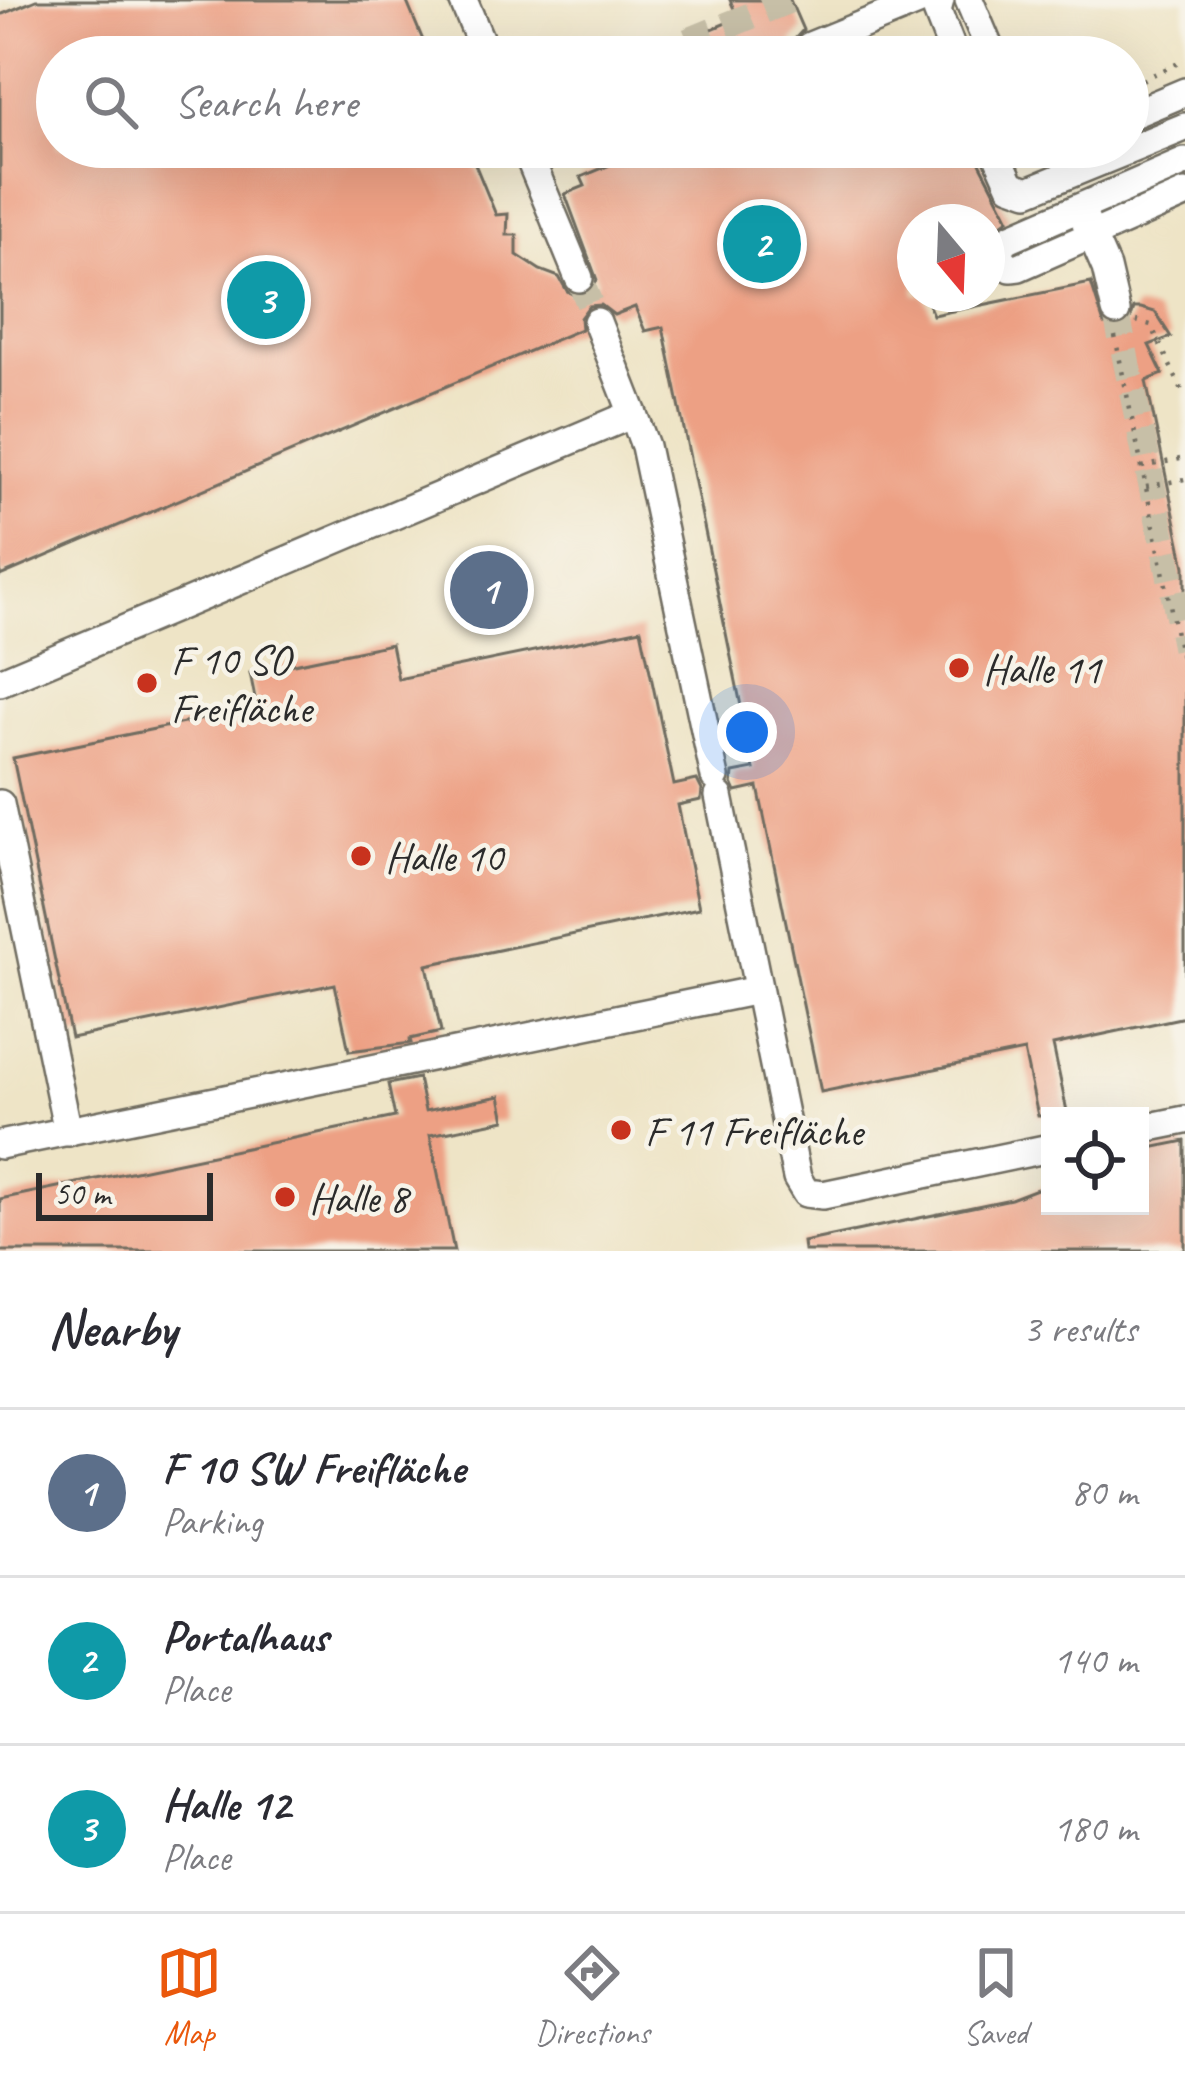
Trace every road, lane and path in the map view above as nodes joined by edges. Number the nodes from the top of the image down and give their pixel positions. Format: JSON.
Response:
{"nodes":[{"id":1,"x":463,"y":0,"type":"edge"},
{"id":2,"x":969,"y":1,"type":"edge"},
{"id":3,"x":923,"y":6,"type":"edge"},
{"id":4,"x":478,"y":36,"type":"edge"},
{"id":5,"x":838,"y":36,"type":"edge"},
{"id":6,"x":942,"y":36,"type":"edge"},
{"id":7,"x":984,"y":36,"type":"edge"},
{"id":8,"x":1185,"y":60,"type":"edge"},
{"id":9,"x":1149,"y":75,"type":"edge"},
{"id":10,"x":1185,"y":95,"type":"edge"},
{"id":11,"x":1149,"y":108,"type":"edge"},
{"id":12,"x":1185,"y":116,"type":"edge"},
{"id":13,"x":1185,"y":128,"type":"edge"},
{"id":14,"x":1149,"y":143,"type":"edge"},
{"id":15,"x":1185,"y":163,"type":"edge"},
{"id":16,"x":534,"y":168,"type":"edge"},
{"id":17,"x":1002,"y":168,"type":"edge"},
{"id":18,"x":1091,"y":168,"type":"edge"},
{"id":19,"x":1067,"y":178,"type":"junction"},
{"id":20,"x":1185,"y":194,"type":"edge"},
{"id":21,"x":1080,"y":208,"type":"junction"},
{"id":22,"x":1092,"y":236,"type":"junction"},
{"id":23,"x":579,"y":278,"type":"tunnel mouth"},
{"id":24,"x":1118,"y":320,"type":"junction"},
{"id":25,"x":597,"y":322,"type":"tunnel mouth"},
{"id":26,"x":1185,"y":397,"type":"edge"},
{"id":27,"x":634,"y":414,"type":"junction"},
{"id":28,"x":1185,"y":458,"type":"edge"},
{"id":29,"x":1142,"y":467,"type":"junction"},
{"id":30,"x":1185,"y":479,"type":"edge"},
{"id":31,"x":1146,"y":487,"type":"junction"},
{"id":32,"x":1183,"y":658,"type":"edge"},
{"id":33,"x":1185,"y":678,"type":"edge"},
{"id":34,"x":0,"y":682,"type":"edge"},
{"id":35,"x":0,"y":804,"type":"edge"},
{"id":36,"x":758,"y":990,"type":"junction"},
{"id":37,"x":1185,"y":1120,"type":"edge"},
{"id":38,"x":1149,"y":1127,"type":"edge"},
{"id":39,"x":68,"y":1132,"type":"junction"},
{"id":40,"x":0,"y":1145,"type":"edge"},
{"id":41,"x":1041,"y":1150,"type":"edge"}],
"edges":[{"from":1,"to":4,"type":"street"},
{"from":2,"to":7,"type":"street"},
{"from":3,"to":5,"type":"street"},
{"from":3,"to":6,"type":"street"},
{"from":8,"to":9,"type":"path"},
{"from":10,"to":11,"type":"street"},
{"from":10,"to":12,"type":"street"},
{"from":13,"to":14,"type":"street"},
{"from":15,"to":21,"type":"street"},
{"from":16,"to":23,"type":"street"},
{"from":17,"to":19,"type":"street"},
{"from":18,"to":19,"type":"street"},
{"from":19,"to":21,"type":"street"},
{"from":20,"to":22,"type":"street"},
{"from":21,"to":22,"type":"street"},
{"from":21,"to":22,"type":"street"},
{"from":22,"to":24,"type":"street"},
{"from":24,"to":26,"type":"path"},
{"from":24,"to":29,"type":"path"},
{"from":25,"to":27,"type":"street"},
{"from":27,"to":34,"type":"street"},
{"from":27,"to":36,"type":"street"},
{"from":28,"to":29,"type":"path"},
{"from":29,"to":31,"type":"path"},
{"from":30,"to":31,"type":"path"},
{"from":31,"to":32,"type":"path"},
{"from":32,"to":33,"type":"path"},
{"from":35,"to":39,"type":"street"},
{"from":36,"to":39,"type":"street"},
{"from":36,"to":41,"type":"street"},
{"from":37,"to":38,"type":"street"},
{"from":39,"to":40,"type":"street"}]}
